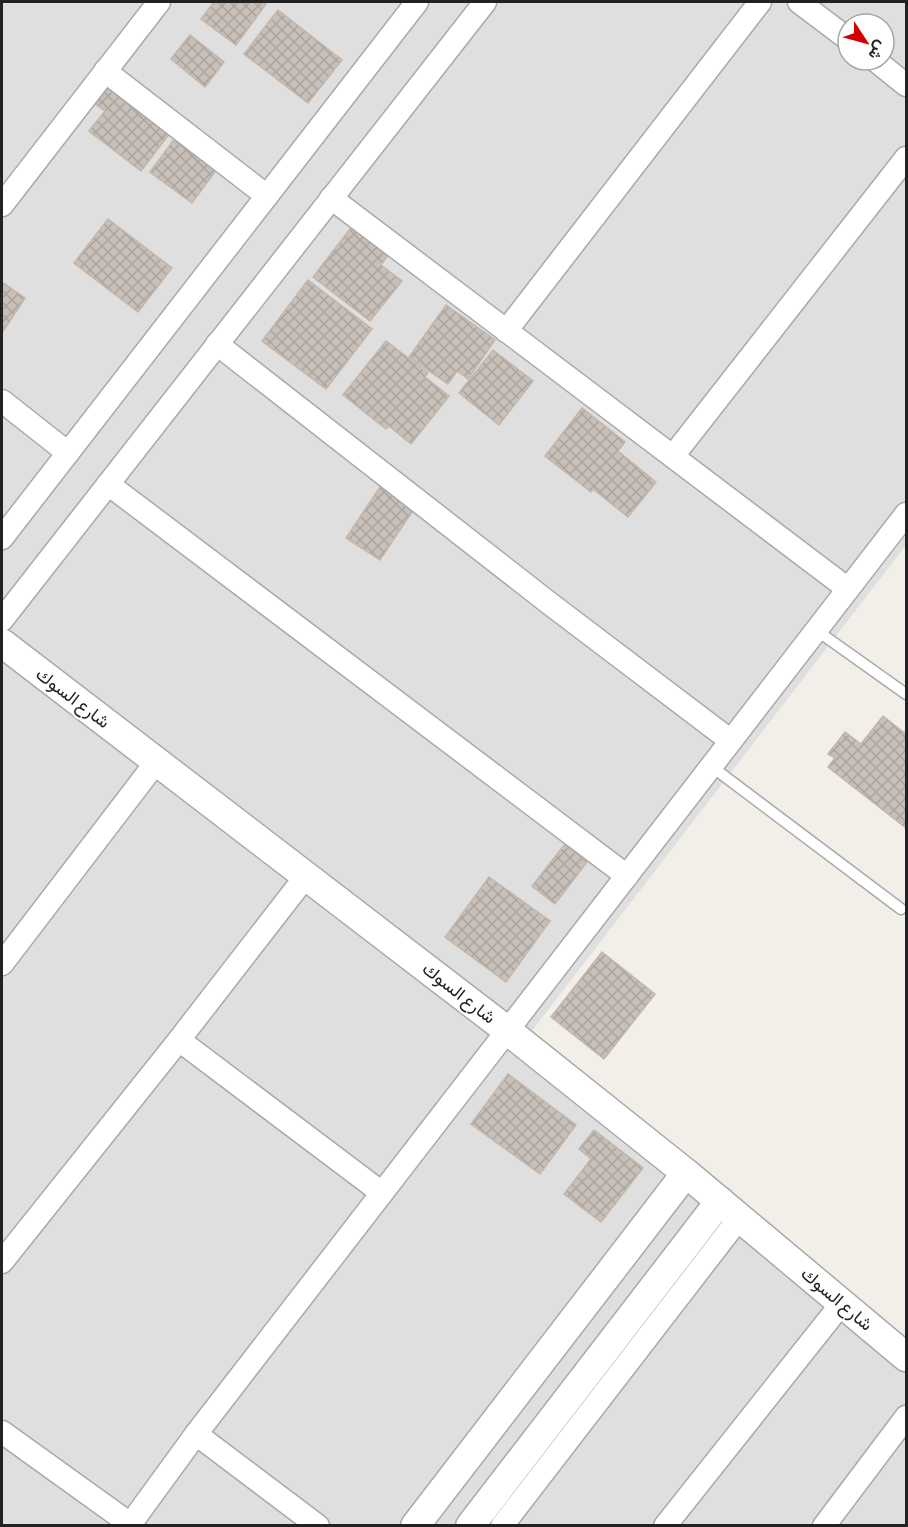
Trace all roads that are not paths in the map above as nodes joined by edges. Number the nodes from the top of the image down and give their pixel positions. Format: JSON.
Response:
{"nodes":[{"id":1,"x":159,"y":2,"type":"edge"},
{"id":2,"x":417,"y":2,"type":"edge"},
{"id":3,"x":485,"y":2,"type":"edge"},
{"id":4,"x":760,"y":2,"type":"edge"},
{"id":5,"x":799,"y":2,"type":"edge"},
{"id":6,"x":836,"y":30,"type":"edge"},
{"id":7,"x":105,"y":71,"type":"junction"},
{"id":8,"x":890,"y":72,"type":"edge"},
{"id":9,"x":906,"y":85,"type":"edge"},
{"id":10,"x":906,"y":158,"type":"edge"},
{"id":11,"x":267,"y":196,"type":"junction"},
{"id":12,"x":331,"y":198,"type":"junction"},
{"id":13,"x":2,"y":205,"type":"edge"},
{"id":14,"x":507,"y":331,"type":"junction"},
{"id":15,"x":217,"y":344,"type":"junction"},
{"id":16,"x":2,"y":401,"type":"edge"},
{"id":17,"x":68,"y":453,"type":"junction"},
{"id":18,"x":673,"y":456,"type":"junction"},
{"id":19,"x":108,"y":484,"type":"junction"},
{"id":20,"x":906,"y":514,"type":"edge"},
{"id":21,"x":2,"y":538,"type":"edge"},
{"id":22,"x":848,"y":589,"type":"junction"},
{"id":23,"x":2,"y":620,"type":"edge"},
{"id":24,"x":816,"y":630,"type":"junction"},
{"id":25,"x":2,"y":643,"type":"edge"},
{"id":26,"x":906,"y":694,"type":"edge"},
{"id":27,"x":731,"y":741,"type":"junction"},
{"id":28,"x":157,"y":761,"type":"junction"},
{"id":29,"x":711,"y":766,"type":"junction"},
{"id":30,"x":306,"y":876,"type":"junction"},
{"id":31,"x":627,"y":876,"type":"junction"},
{"id":32,"x":901,"y":909,"type":"dead end"},
{"id":33,"x":2,"y":964,"type":"edge"},
{"id":34,"x":508,"y":1031,"type":"junction"},
{"id":35,"x":179,"y":1040,"type":"junction"},
{"id":36,"x":686,"y":1173,"type":"junction"},
{"id":37,"x":382,"y":1193,"type":"junction"},
{"id":38,"x":730,"y":1209,"type":"junction"},
{"id":39,"x":2,"y":1262,"type":"edge"},
{"id":40,"x":842,"y":1303,"type":"junction"},
{"id":41,"x":906,"y":1357,"type":"edge"},
{"id":42,"x":906,"y":1420,"type":"edge"},
{"id":43,"x":2,"y":1432,"type":"edge"},
{"id":44,"x":196,"y":1434,"type":"junction"},
{"id":45,"x":129,"y":1525,"type":"edge"},
{"id":46,"x":318,"y":1526,"type":"edge"},
{"id":47,"x":415,"y":1526,"type":"edge"},
{"id":48,"x":470,"y":1526,"type":"edge"},
{"id":49,"x":502,"y":1526,"type":"edge"},
{"id":50,"x":665,"y":1526,"type":"edge"},
{"id":51,"x":824,"y":1526,"type":"edge"}],
"edges":[{"from":1,"to":7,"type":"street"},
{"from":2,"to":11,"type":"street"},
{"from":3,"to":12,"type":"street"},
{"from":4,"to":14,"type":"street"},
{"from":5,"to":6,"type":"street"},
{"from":7,"to":11,"type":"street"},
{"from":7,"to":13,"type":"street"},
{"from":8,"to":9,"type":"street"},
{"from":10,"to":18,"type":"street"},
{"from":11,"to":17,"type":"street"},
{"from":12,"to":14,"type":"street"},
{"from":12,"to":15,"type":"street"},
{"from":14,"to":18,"type":"street"},
{"from":15,"to":19,"type":"street"},
{"from":15,"to":27,"type":"street"},
{"from":16,"to":17,"type":"street"},
{"from":17,"to":21,"type":"street"},
{"from":18,"to":22,"type":"street"},
{"from":19,"to":23,"type":"street"},
{"from":19,"to":31,"type":"street"},
{"from":20,"to":22,"type":"street"},
{"from":22,"to":24,"type":"street"},
{"from":24,"to":26,"type":"lane"},
{"from":24,"to":27,"type":"street"},
{"from":25,"to":28,"type":"street","name":"شارع السوك"},
{"from":27,"to":29,"type":"street"},
{"from":28,"to":30,"type":"street","name":"شارع السوك"},
{"from":28,"to":33,"type":"street"},
{"from":29,"to":31,"type":"street"},
{"from":29,"to":32,"type":"lane"},
{"from":30,"to":34,"type":"street","name":"شارع السوك"},
{"from":30,"to":35,"type":"street"},
{"from":31,"to":34,"type":"street"},
{"from":34,"to":36,"type":"street","name":"شارع السوك"},
{"from":34,"to":37,"type":"street"},
{"from":35,"to":37,"type":"street"},
{"from":35,"to":39,"type":"street"},
{"from":36,"to":38,"type":"street","name":"شارع السوك"},
{"from":36,"to":47,"type":"street"},
{"from":37,"to":44,"type":"street"},
{"from":38,"to":40,"type":"street","name":"شارع السوك"},
{"from":38,"to":48,"type":"street"},
{"from":38,"to":49,"type":"street"},
{"from":40,"to":41,"type":"street","name":"شارع السوك"},
{"from":40,"to":50,"type":"street"},
{"from":42,"to":51,"type":"street"},
{"from":43,"to":45,"type":"street"},
{"from":44,"to":45,"type":"street"},
{"from":44,"to":46,"type":"street"}]}
